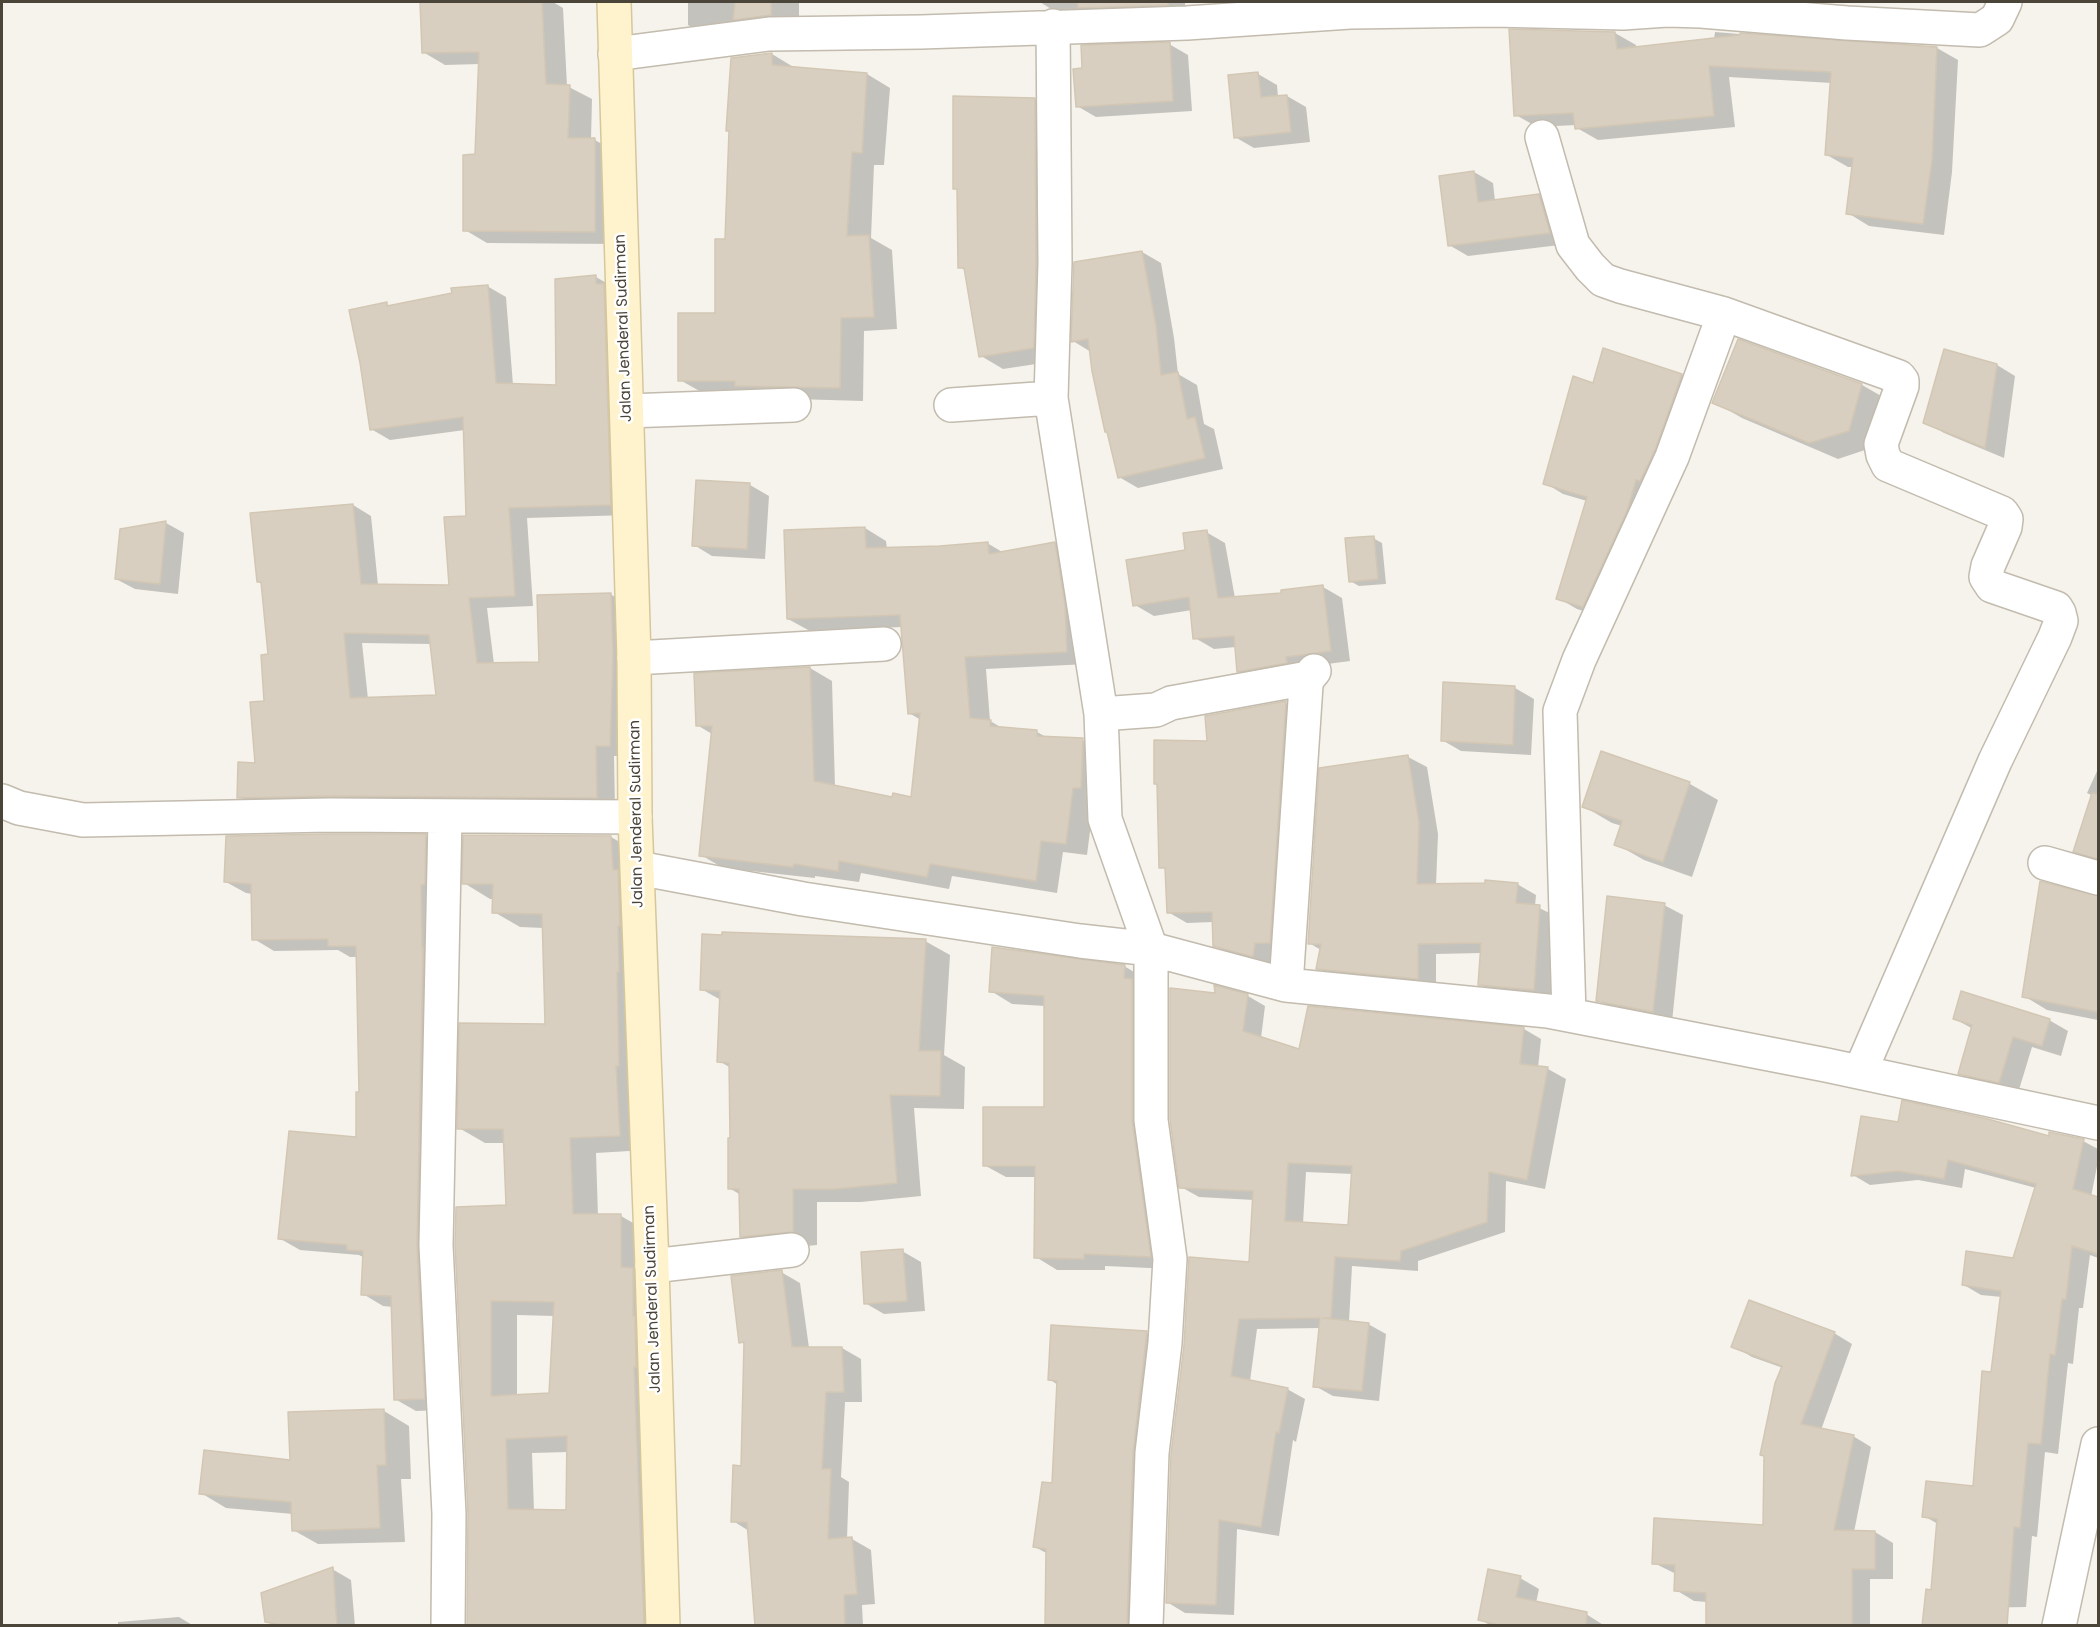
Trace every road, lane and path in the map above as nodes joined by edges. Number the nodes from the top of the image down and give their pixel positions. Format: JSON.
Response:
{"nodes":[{"id":1,"x":614,"y":2,"type":"edge"},
{"id":2,"x":2005,"y":2,"type":"edge"},
{"id":3,"x":1667,"y":6,"type":"edge"},
{"id":4,"x":1350,"y":7,"type":"edge"},
{"id":5,"x":1004,"y":15,"type":"edge"},
{"id":6,"x":1053,"y":26,"type":"junction"},
{"id":7,"x":615,"y":54,"type":"junction"},
{"id":8,"x":1542,"y":137,"type":"dead end"},
{"id":9,"x":1724,"y":314,"type":"junction"},
{"id":10,"x":1051,"y":398,"type":"junction"},
{"id":11,"x":794,"y":405,"type":"dead end"},
{"id":12,"x":951,"y":405,"type":"dead end"},
{"id":13,"x":627,"y":411,"type":"junction"},
{"id":14,"x":884,"y":644,"type":"dead end"},
{"id":15,"x":634,"y":658,"type":"junction"},
{"id":16,"x":1101,"y":714,"type":"junction"},
{"id":17,"x":2,"y":801,"type":"edge"},
{"id":18,"x":445,"y":817,"type":"junction"},
{"id":19,"x":635,"y":817,"type":"junction"},
{"id":20,"x":2045,"y":863,"type":"dead end"},
{"id":21,"x":638,"y":868,"type":"junction"},
{"id":22,"x":2098,"y":878,"type":"edge"},
{"id":23,"x":1151,"y":949,"type":"junction"},
{"id":24,"x":1287,"y":985,"type":"junction"},
{"id":25,"x":1569,"y":1015,"type":"junction"},
{"id":26,"x":1860,"y":1072,"type":"junction"},
{"id":27,"x":2098,"y":1123,"type":"edge"},
{"id":28,"x":792,"y":1250,"type":"dead end"},
{"id":29,"x":652,"y":1266,"type":"junction"},
{"id":30,"x":2098,"y":1444,"type":"edge"},
{"id":31,"x":448,"y":1626,"type":"edge"},
{"id":32,"x":663,"y":1626,"type":"edge"},
{"id":33,"x":1146,"y":1626,"type":"edge"},
{"id":34,"x":2059,"y":1626,"type":"edge"}],
"edges":[{"from":1,"to":7,"type":"main road","name":"Jalan Jenderal Sudirman"},
{"from":2,"to":3,"type":"street"},
{"from":3,"to":4,"type":"street"},
{"from":4,"to":6,"type":"street"},
{"from":5,"to":6,"type":"street"},
{"from":5,"to":7,"type":"street"},
{"from":6,"to":10,"type":"street"},
{"from":7,"to":13,"type":"main road","name":"Jalan Jenderal Sudirman"},
{"from":8,"to":9,"type":"street"},
{"from":9,"to":25,"type":"street"},
{"from":9,"to":26,"type":"street"},
{"from":10,"to":12,"type":"street"},
{"from":10,"to":16,"type":"street"},
{"from":11,"to":13,"type":"street"},
{"from":13,"to":15,"type":"main road","name":"Jalan Jenderal Sudirman"},
{"from":14,"to":15,"type":"street"},
{"from":15,"to":19,"type":"main road","name":"Jalan Jenderal Sudirman"},
{"from":16,"to":23,"type":"street"},
{"from":16,"to":24,"type":"street"},
{"from":17,"to":18,"type":"street"},
{"from":18,"to":19,"type":"street"},
{"from":18,"to":31,"type":"street"},
{"from":19,"to":21,"type":"main road","name":"Jalan Jenderal Sudirman"},
{"from":20,"to":22,"type":"street"},
{"from":21,"to":23,"type":"street"},
{"from":21,"to":29,"type":"main road","name":"Jalan Jenderal Sudirman"},
{"from":23,"to":24,"type":"street"},
{"from":23,"to":33,"type":"street"},
{"from":24,"to":25,"type":"street"},
{"from":25,"to":26,"type":"street"},
{"from":26,"to":27,"type":"street"},
{"from":28,"to":29,"type":"street"},
{"from":29,"to":32,"type":"main road","name":"Jalan Jenderal Sudirman"},
{"from":30,"to":34,"type":"street"}]}
